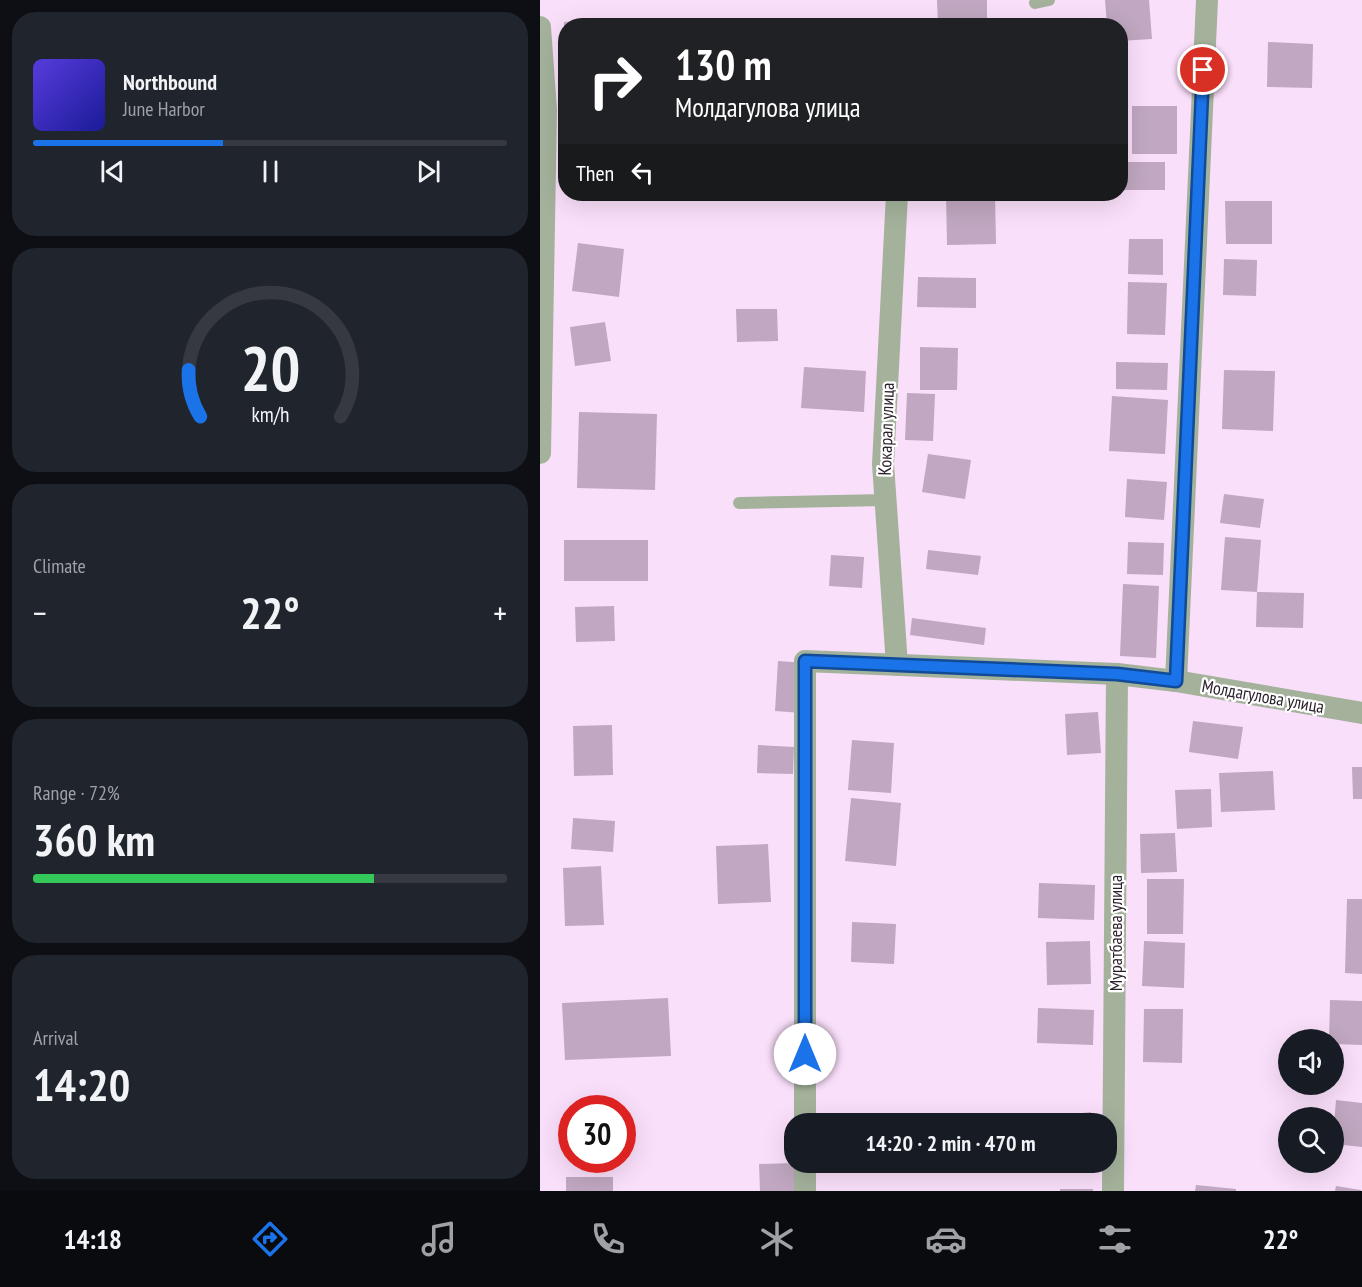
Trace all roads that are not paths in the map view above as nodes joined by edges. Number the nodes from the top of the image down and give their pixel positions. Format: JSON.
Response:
{"nodes":[{"id":1,"x":1049,"y":0,"type":"edge"},
{"id":2,"x":1207,"y":0,"type":"edge"},
{"id":3,"x":1035,"y":3,"type":"dead end"},
{"id":4,"x":540,"y":27,"type":"edge"},
{"id":5,"x":556,"y":107,"type":"edge"},
{"id":6,"x":897,"y":201,"type":"edge"},
{"id":7,"x":540,"y":453,"type":"edge"},
{"id":8,"x":885,"y":500,"type":"junction"},
{"id":9,"x":739,"y":503,"type":"dead end"},
{"id":10,"x":897,"y":665,"type":"junction"},
{"id":11,"x":1117,"y":674,"type":"junction"},
{"id":12,"x":1176,"y":681,"type":"junction"},
{"id":13,"x":1362,"y":713,"type":"edge"},
{"id":14,"x":805,"y":1113,"type":"edge"},
{"id":15,"x":805,"y":1173,"type":"edge"},
{"id":16,"x":805,"y":1191,"type":"edge"},
{"id":17,"x":1113,"y":1191,"type":"edge"}],
"edges":[{"from":1,"to":3,"type":"lane"},
{"from":2,"to":12,"type":"street"},
{"from":4,"to":5,"type":"street"},
{"from":5,"to":7,"type":"street"},
{"from":6,"to":8,"type":"street","name":"Кокарал улица"},
{"from":8,"to":9,"type":"lane"},
{"from":8,"to":10,"type":"street","name":"Кокарал улица"},
{"from":10,"to":11,"type":"street","name":"Молдагулова улица"},
{"from":10,"to":14,"type":"street","name":"Молдагулова улица"},
{"from":11,"to":12,"type":"street","name":"Молдагулова улица"},
{"from":11,"to":17,"type":"street","name":"Муратбаева улица"},
{"from":12,"to":13,"type":"street","name":"Молдагулова улица"},
{"from":15,"to":16,"type":"street"}]}
